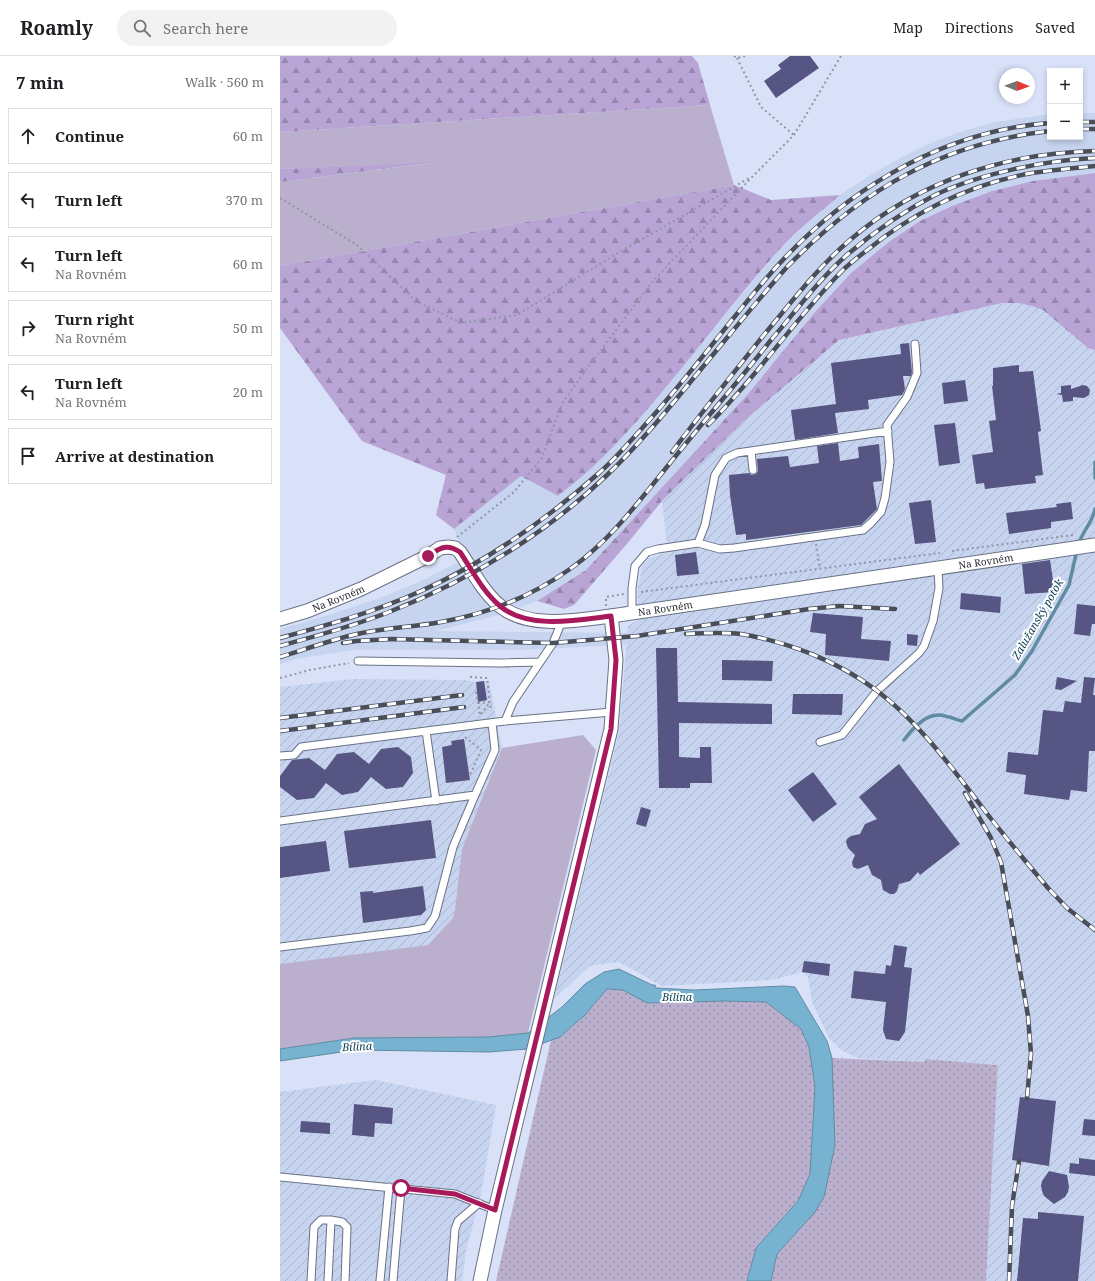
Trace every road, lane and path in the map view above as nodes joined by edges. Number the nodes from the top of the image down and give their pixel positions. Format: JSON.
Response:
{"nodes":[{"id":1,"x":734,"y":56,"type":"edge"},
{"id":2,"x":745,"y":56,"type":"edge"},
{"id":3,"x":841,"y":56,"type":"edge"},
{"id":4,"x":737,"y":58,"type":"junction"},
{"id":5,"x":794,"y":135,"type":"junction"},
{"id":6,"x":754,"y":175,"type":"junction"},
{"id":7,"x":280,"y":198,"type":"edge"},
{"id":8,"x":915,"y":344,"type":"dead end"},
{"id":9,"x":888,"y":431,"type":"junction"},
{"id":10,"x":751,"y":451,"type":"junction"},
{"id":11,"x":753,"y":470,"type":"dead end"},
{"id":12,"x":1075,"y":535,"type":"dead end"},
{"id":13,"x":816,"y":541,"type":"dead end"},
{"id":14,"x":698,"y":543,"type":"junction"},
{"id":15,"x":1095,"y":545,"type":"edge"},
{"id":16,"x":448,"y":546,"type":"junction"},
{"id":17,"x":952,"y":550,"type":"dead end"},
{"id":18,"x":940,"y":553,"type":"dead end"},
{"id":19,"x":820,"y":569,"type":"junction"},
{"id":20,"x":938,"y":569,"type":"junction"},
{"id":21,"x":640,"y":592,"type":"dead end"},
{"id":22,"x":625,"y":594,"type":"dead end"},
{"id":23,"x":608,"y":612,"type":"junction"},
{"id":24,"x":632,"y":613,"type":"junction"},
{"id":25,"x":280,"y":619,"type":"edge"},
{"id":26,"x":562,"y":621,"type":"junction"},
{"id":27,"x":358,"y":661,"type":"joint"},
{"id":28,"x":540,"y":662,"type":"junction"},
{"id":29,"x":470,"y":677,"type":"dead end"},
{"id":30,"x":280,"y":678,"type":"edge"},
{"id":31,"x":476,"y":692,"type":"dead end"},
{"id":32,"x":490,"y":702,"type":"junction"},
{"id":33,"x":478,"y":703,"type":"junction"},
{"id":34,"x":491,"y":711,"type":"dead end"},
{"id":35,"x":612,"y":712,"type":"junction"},
{"id":36,"x":505,"y":721,"type":"junction"},
{"id":37,"x":492,"y":723,"type":"junction"},
{"id":38,"x":426,"y":731,"type":"junction"},
{"id":39,"x":465,"y":737,"type":"dead end"},
{"id":40,"x":820,"y":742,"type":"dead end"},
{"id":41,"x":280,"y":756,"type":"edge"},
{"id":42,"x":469,"y":777,"type":"dead end"},
{"id":43,"x":475,"y":795,"type":"junction"},
{"id":44,"x":436,"y":801,"type":"junction"},
{"id":45,"x":280,"y":822,"type":"edge"},
{"id":46,"x":280,"y":947,"type":"edge"},
{"id":47,"x":280,"y":1177,"type":"edge"},
{"id":48,"x":389,"y":1188,"type":"junction"},
{"id":49,"x":401,"y":1188,"type":"junction"},
{"id":50,"x":479,"y":1203,"type":"junction"},
{"id":51,"x":495,"y":1210,"type":"junction"},
{"id":52,"x":331,"y":1220,"type":"junction"},
{"id":53,"x":311,"y":1281,"type":"edge"},
{"id":54,"x":328,"y":1281,"type":"edge"},
{"id":55,"x":345,"y":1281,"type":"edge"},
{"id":56,"x":380,"y":1281,"type":"edge"},
{"id":57,"x":393,"y":1281,"type":"edge"},
{"id":58,"x":451,"y":1281,"type":"edge"},
{"id":59,"x":480,"y":1281,"type":"edge"}],
"edges":[{"from":1,"to":4,"type":"path"},
{"from":2,"to":4,"type":"path"},
{"from":3,"to":5,"type":"path"},
{"from":4,"to":5,"type":"path"},
{"from":5,"to":6,"type":"path"},
{"from":6,"to":7,"type":"path"},
{"from":6,"to":16,"type":"path"},
{"from":8,"to":9,"type":"lane"},
{"from":9,"to":10,"type":"lane"},
{"from":9,"to":14,"type":"lane"},
{"from":10,"to":11,"type":"lane"},
{"from":10,"to":14,"type":"lane"},
{"from":12,"to":17,"type":"path"},
{"from":13,"to":19,"type":"path"},
{"from":14,"to":24,"type":"lane"},
{"from":15,"to":20,"type":"street","name":"Na Rovném"},
{"from":16,"to":25,"type":"street","name":"Na Rovném"},
{"from":16,"to":26,"type":"street","name":"Na Rovném"},
{"from":18,"to":19,"type":"path"},
{"from":19,"to":21,"type":"path"},
{"from":20,"to":24,"type":"street","name":"Na Rovném"},
{"from":20,"to":40,"type":"lane"},
{"from":22,"to":23,"type":"path"},
{"from":23,"to":24,"type":"street","name":"Na Rovném"},
{"from":23,"to":26,"type":"street","name":"Na Rovném"},
{"from":23,"to":35,"type":"street"},
{"from":26,"to":28,"type":"lane"},
{"from":27,"to":28,"type":"lane"},
{"from":27,"to":30,"type":"path"},
{"from":28,"to":36,"type":"lane"},
{"from":29,"to":32,"type":"path"},
{"from":31,"to":33,"type":"path"},
{"from":32,"to":33,"type":"path"},
{"from":32,"to":33,"type":"path"},
{"from":32,"to":34,"type":"path"},
{"from":35,"to":36,"type":"lane"},
{"from":35,"to":51,"type":"street"},
{"from":36,"to":37,"type":"lane"},
{"from":37,"to":38,"type":"lane"},
{"from":37,"to":43,"type":"lane"},
{"from":38,"to":41,"type":"lane"},
{"from":38,"to":44,"type":"lane"},
{"from":39,"to":42,"type":"path"},
{"from":43,"to":44,"type":"lane"},
{"from":43,"to":46,"type":"lane"},
{"from":44,"to":45,"type":"lane"},
{"from":47,"to":48,"type":"lane"},
{"from":48,"to":49,"type":"lane"},
{"from":48,"to":56,"type":"lane"},
{"from":49,"to":50,"type":"lane"},
{"from":49,"to":57,"type":"lane"},
{"from":50,"to":51,"type":"lane"},
{"from":50,"to":58,"type":"lane"},
{"from":51,"to":59,"type":"street"},
{"from":52,"to":53,"type":"lane"},
{"from":52,"to":54,"type":"lane"},
{"from":52,"to":55,"type":"lane"}]}
